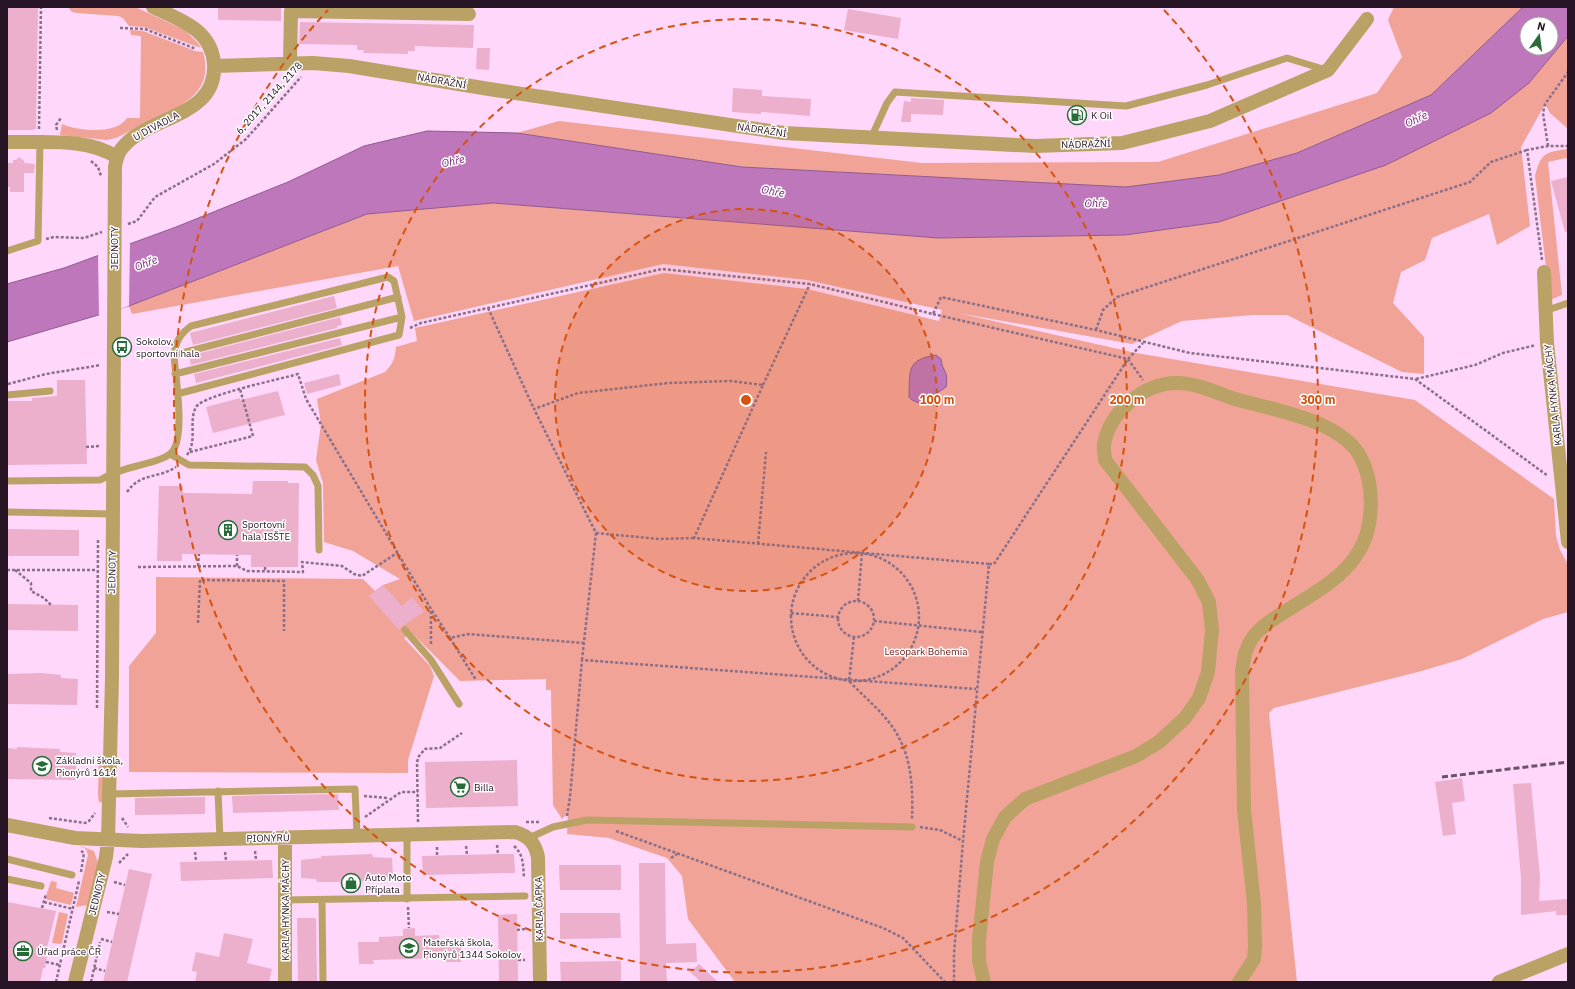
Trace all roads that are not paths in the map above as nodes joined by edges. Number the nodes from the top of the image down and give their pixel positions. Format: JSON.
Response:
{"nodes":[{"id":1,"x":153,"y":7,"type":"edge"},
{"id":2,"x":291,"y":9,"type":"edge"},
{"id":3,"x":468,"y":14,"type":"dead end"},
{"id":4,"x":1367,"y":19,"type":"dead end"},
{"id":5,"x":290,"y":64,"type":"junction"},
{"id":6,"x":214,"y":66,"type":"junction"},
{"id":7,"x":1328,"y":70,"type":"junction"},
{"id":8,"x":872,"y":136,"type":"junction"},
{"id":9,"x":7,"y":142,"type":"edge"},
{"id":10,"x":40,"y":143,"type":"junction"},
{"id":11,"x":117,"y":157,"type":"junction"},
{"id":12,"x":7,"y":251,"type":"edge"},
{"id":13,"x":1544,"y":272,"type":"road end"},
{"id":14,"x":398,"y":297,"type":"junction"},
{"id":15,"x":1568,"y":303,"type":"edge"},
{"id":16,"x":1545,"y":311,"type":"junction"},
{"id":17,"x":402,"y":317,"type":"junction"},
{"id":18,"x":174,"y":355,"type":"junction"},
{"id":19,"x":175,"y":374,"type":"junction"},
{"id":20,"x":50,"y":392,"type":"dead end"},
{"id":21,"x":177,"y":394,"type":"junction"},
{"id":22,"x":7,"y":395,"type":"edge"},
{"id":23,"x":170,"y":454,"type":"junction"},
{"id":24,"x":113,"y":473,"type":"junction"},
{"id":25,"x":7,"y":481,"type":"edge"},
{"id":26,"x":7,"y":512,"type":"edge"},
{"id":27,"x":113,"y":514,"type":"junction"},
{"id":28,"x":1568,"y":542,"type":"edge"},
{"id":29,"x":319,"y":550,"type":"dead end"},
{"id":30,"x":405,"y":630,"type":"dead end"},
{"id":31,"x":459,"y":704,"type":"dead end"},
{"id":32,"x":218,"y":791,"type":"junction"},
{"id":33,"x":109,"y":794,"type":"junction"},
{"id":34,"x":7,"y":825,"type":"edge"},
{"id":35,"x":912,"y":827,"type":"road end"},
{"id":36,"x":357,"y":829,"type":"junction"},
{"id":37,"x":407,"y":835,"type":"junction"},
{"id":38,"x":285,"y":837,"type":"junction"},
{"id":39,"x":529,"y":838,"type":"junction"},
{"id":40,"x":220,"y":839,"type":"junction"},
{"id":41,"x":108,"y":840,"type":"junction"},
{"id":42,"x":7,"y":859,"type":"edge"},
{"id":43,"x":72,"y":875,"type":"dead end"},
{"id":44,"x":7,"y":879,"type":"edge"},
{"id":45,"x":41,"y":886,"type":"dead end"},
{"id":46,"x":525,"y":896,"type":"road end"},
{"id":47,"x":407,"y":899,"type":"junction"},
{"id":48,"x":284,"y":900,"type":"junction"},
{"id":49,"x":322,"y":901,"type":"junction"},
{"id":50,"x":1568,"y":954,"type":"edge"},
{"id":51,"x":75,"y":982,"type":"edge"},
{"id":52,"x":286,"y":982,"type":"edge"},
{"id":53,"x":323,"y":982,"type":"edge"},
{"id":54,"x":540,"y":982,"type":"edge"},
{"id":55,"x":984,"y":982,"type":"edge"},
{"id":56,"x":1239,"y":982,"type":"edge"},
{"id":57,"x":1499,"y":982,"type":"edge"}],
"edges":[{"from":1,"to":6,"type":"street"},
{"from":2,"to":3,"type":"street"},
{"from":2,"to":5,"type":"street"},
{"from":4,"to":7,"type":"street","name":"NÁDRAŽNÍ"},
{"from":5,"to":6,"type":"street","name":"NÁDRAŽNÍ"},
{"from":5,"to":8,"type":"street","name":"NÁDRAŽNÍ"},
{"from":6,"to":11,"type":"street","name":"U DIVADLA"},
{"from":7,"to":8,"type":"street","name":"NÁDRAŽNÍ"},
{"from":7,"to":8,"type":"lane"},
{"from":9,"to":10,"type":"street"},
{"from":10,"to":11,"type":"street"},
{"from":10,"to":12,"type":"lane"},
{"from":11,"to":24,"type":"street","name":"JEDNOTY"},
{"from":13,"to":16,"type":"street","name":"KARLA HYNKA MÁCHY"},
{"from":14,"to":17,"type":"lane"},
{"from":14,"to":18,"type":"lane"},
{"from":14,"to":18,"type":"lane"},
{"from":15,"to":16,"type":"lane"},
{"from":16,"to":28,"type":"street","name":"KARLA HYNKA MÁCHY"},
{"from":17,"to":19,"type":"lane"},
{"from":17,"to":21,"type":"lane"},
{"from":18,"to":19,"type":"lane"},
{"from":19,"to":21,"type":"lane"},
{"from":20,"to":22,"type":"lane"},
{"from":21,"to":23,"type":"lane"},
{"from":23,"to":24,"type":"lane"},
{"from":23,"to":29,"type":"lane"},
{"from":24,"to":25,"type":"lane"},
{"from":24,"to":27,"type":"street","name":"JEDNOTY"},
{"from":26,"to":27,"type":"lane"},
{"from":27,"to":33,"type":"street","name":"JEDNOTY"},
{"from":30,"to":31,"type":"lane"},
{"from":32,"to":33,"type":"lane"},
{"from":32,"to":36,"type":"lane"},
{"from":32,"to":40,"type":"lane"},
{"from":33,"to":41,"type":"street","name":"JEDNOTY"},
{"from":34,"to":41,"type":"street","name":"PIONÝRŮ"},
{"from":35,"to":39,"type":"lane"},
{"from":36,"to":37,"type":"street","name":"PIONÝRŮ"},
{"from":36,"to":38,"type":"street","name":"PIONÝRŮ"},
{"from":37,"to":39,"type":"street","name":"PIONÝRŮ"},
{"from":37,"to":47,"type":"lane"},
{"from":38,"to":40,"type":"street","name":"PIONÝRŮ"},
{"from":38,"to":48,"type":"street","name":"KARLA HYNKA MÁCHY"},
{"from":39,"to":54,"type":"street","name":"KARLA ČAPKA"},
{"from":40,"to":41,"type":"street","name":"PIONÝRŮ"},
{"from":41,"to":51,"type":"street","name":"JEDNOTY"},
{"from":42,"to":43,"type":"lane"},
{"from":44,"to":45,"type":"lane"},
{"from":46,"to":47,"type":"lane"},
{"from":47,"to":49,"type":"lane"},
{"from":48,"to":49,"type":"lane"},
{"from":48,"to":52,"type":"street","name":"KARLA HYNKA MÁCHY"},
{"from":49,"to":53,"type":"lane"},
{"from":50,"to":57,"type":"street"},
{"from":55,"to":56,"type":"street"}]}
